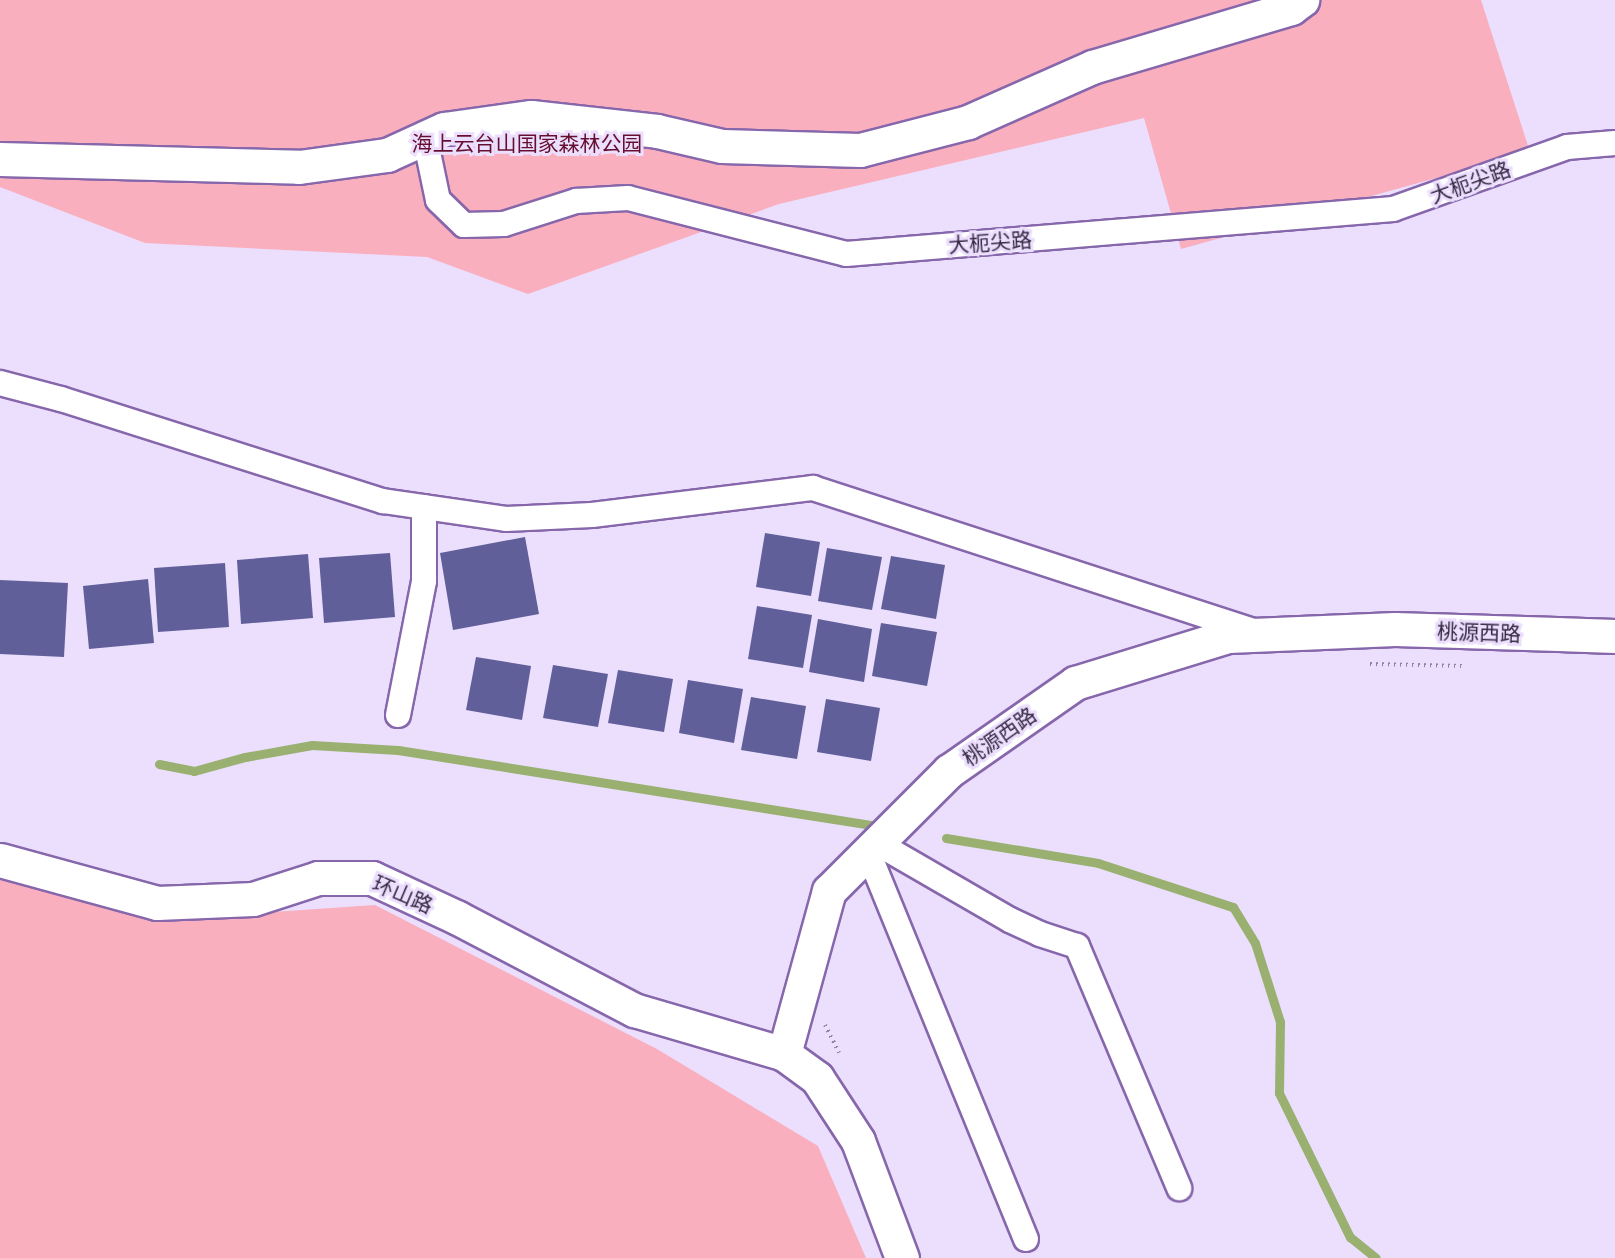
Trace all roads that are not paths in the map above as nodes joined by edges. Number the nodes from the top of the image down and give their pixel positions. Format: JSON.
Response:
{"nodes":[{"id":1,"x":1302,"y":0,"type":"edge"},
{"id":2,"x":425,"y":138,"type":"junction"},
{"id":3,"x":1615,"y":143,"type":"edge"},
{"id":4,"x":0,"y":159,"type":"edge"},
{"id":5,"x":0,"y":383,"type":"edge"},
{"id":6,"x":423,"y":507,"type":"junction"},
{"id":7,"x":1264,"y":634,"type":"junction"},
{"id":8,"x":1615,"y":636,"type":"edge"},
{"id":9,"x":399,"y":715,"type":"dead end"},
{"id":10,"x":872,"y":848,"type":"junction"},
{"id":11,"x":0,"y":860,"type":"edge"},
{"id":12,"x":784,"y":1054,"type":"junction"},
{"id":13,"x":1179,"y":1188,"type":"dead end"},
{"id":14,"x":1026,"y":1239,"type":"dead end"},
{"id":15,"x":902,"y":1258,"type":"edge"}],
"edges":[{"from":1,"to":2,"type":"street"},
{"from":2,"to":3,"type":"street","name":"大枙尖路"},
{"from":2,"to":4,"type":"street"},
{"from":5,"to":6,"type":"street"},
{"from":6,"to":7,"type":"street"},
{"from":6,"to":9,"type":"street"},
{"from":7,"to":8,"type":"street","name":"桃源西路"},
{"from":7,"to":10,"type":"street","name":"桃源西路"},
{"from":10,"to":12,"type":"street","name":"桃源西路"},
{"from":10,"to":13,"type":"street"},
{"from":10,"to":14,"type":"street"},
{"from":11,"to":12,"type":"street","name":"环山路"},
{"from":12,"to":15,"type":"street"}]}
